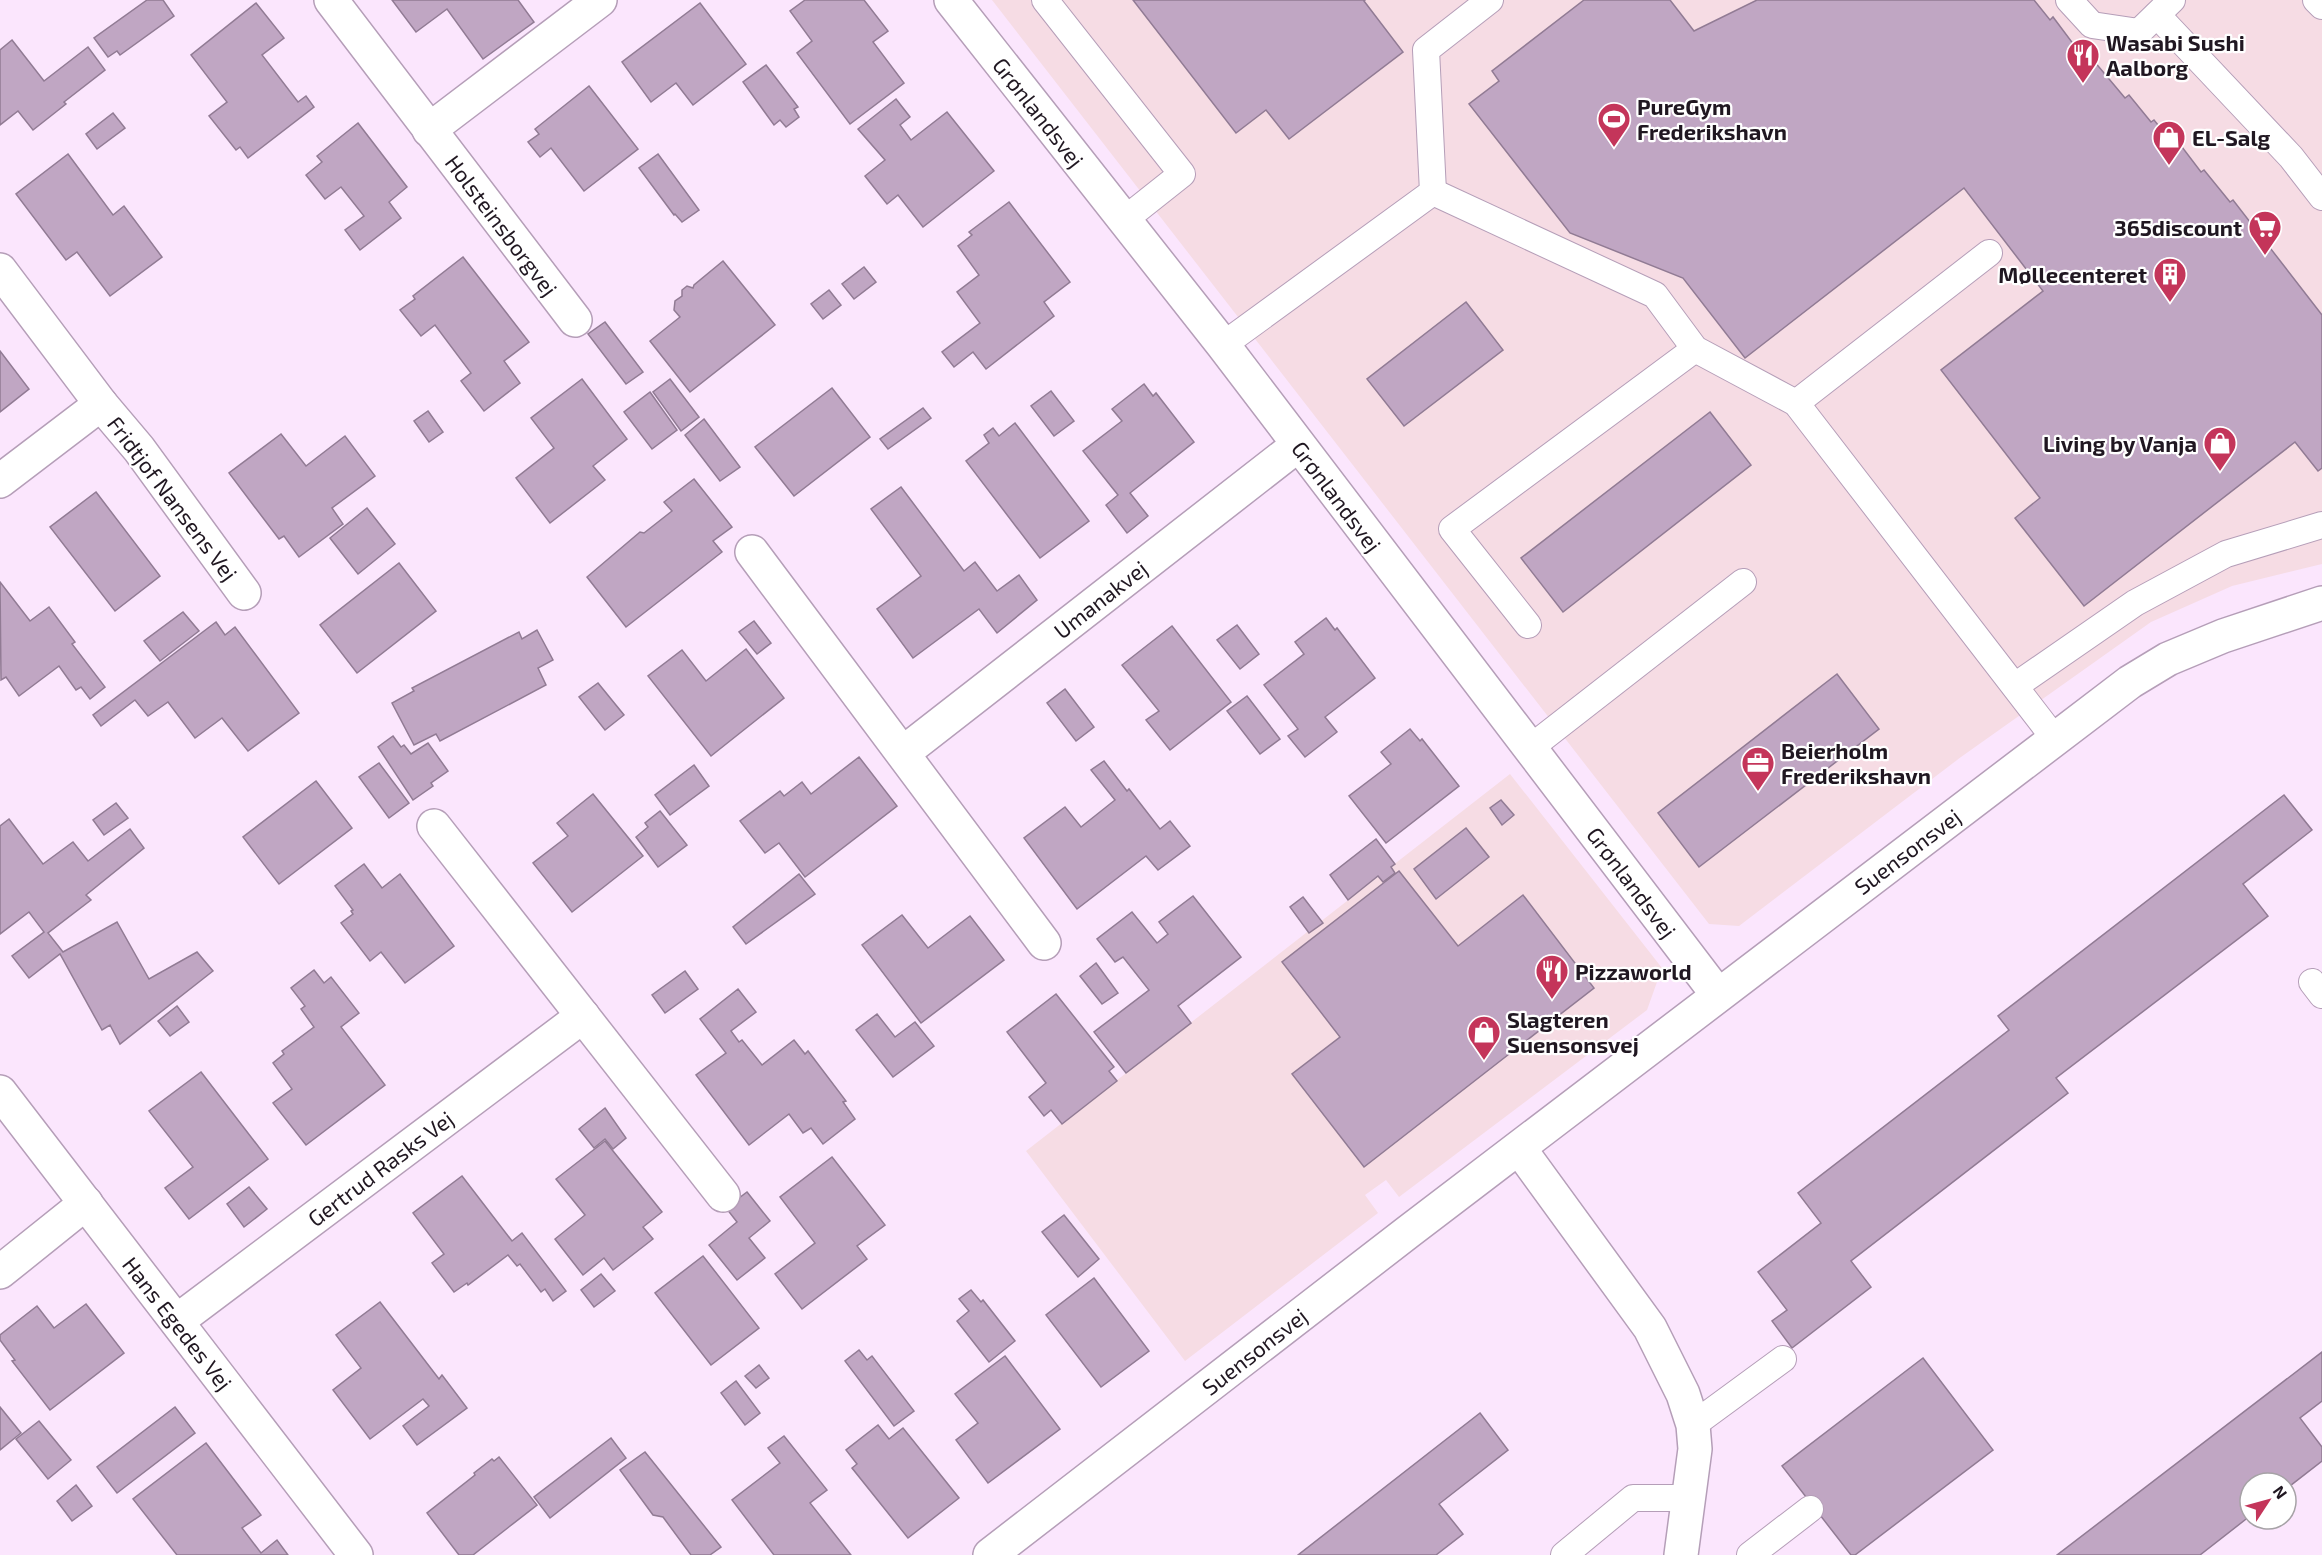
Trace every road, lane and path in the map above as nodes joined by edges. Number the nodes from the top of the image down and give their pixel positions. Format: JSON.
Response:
{"nodes":[{"id":1,"x":332,"y":0,"type":"edge"},
{"id":2,"x":600,"y":0,"type":"edge"},
{"id":3,"x":951,"y":0,"type":"edge"},
{"id":4,"x":1045,"y":0,"type":"edge"},
{"id":5,"x":1490,"y":0,"type":"edge"},
{"id":6,"x":2069,"y":0,"type":"edge"},
{"id":7,"x":2316,"y":0,"type":"edge"},
{"id":8,"x":2167,"y":4,"type":"edge"},
{"id":9,"x":2322,"y":6,"type":"edge"},
{"id":10,"x":429,"y":130,"type":"junction"},
{"id":11,"x":1433,"y":192,"type":"junction"},
{"id":12,"x":2322,"y":197,"type":"edge"},
{"id":13,"x":1124,"y":220,"type":"junction"},
{"id":14,"x":1989,"y":254,"type":"dead end"},
{"id":15,"x":0,"y":270,"type":"edge"},
{"id":16,"x":576,"y":320,"type":"dead end"},
{"id":17,"x":1222,"y":345,"type":"junction"},
{"id":18,"x":1695,"y":350,"type":"junction"},
{"id":19,"x":1796,"y":403,"type":"junction"},
{"id":20,"x":101,"y":404,"type":"junction"},
{"id":21,"x":1298,"y":445,"type":"junction"},
{"id":22,"x":0,"y":481,"type":"edge"},
{"id":23,"x":2322,"y":525,"type":"edge"},
{"id":24,"x":752,"y":552,"type":"dead end"},
{"id":25,"x":1743,"y":582,"type":"dead end"},
{"id":26,"x":244,"y":593,"type":"dead end"},
{"id":27,"x":2322,"y":603,"type":"edge"},
{"id":28,"x":1528,"y":625,"type":"dead end"},
{"id":29,"x":2015,"y":686,"type":"junction"},
{"id":30,"x":2055,"y":738,"type":"junction"},
{"id":31,"x":1530,"y":748,"type":"junction"},
{"id":32,"x":903,"y":753,"type":"junction"},
{"id":33,"x":434,"y":826,"type":"dead end"},
{"id":34,"x":1044,"y":943,"type":"dead end"},
{"id":35,"x":1718,"y":994,"type":"junction"},
{"id":36,"x":583,"y":1016,"type":"junction"},
{"id":37,"x":0,"y":1092,"type":"edge"},
{"id":38,"x":1518,"y":1148,"type":"junction"},
{"id":39,"x":723,"y":1196,"type":"dead end"},
{"id":40,"x":86,"y":1203,"type":"junction"},
{"id":41,"x":0,"y":1272,"type":"edge"},
{"id":42,"x":177,"y":1321,"type":"junction"},
{"id":43,"x":1783,"y":1359,"type":"dead end"},
{"id":44,"x":1693,"y":1425,"type":"junction"},
{"id":45,"x":1688,"y":1498,"type":"junction"},
{"id":46,"x":1810,"y":1509,"type":"dead end"},
{"id":47,"x":356,"y":1555,"type":"edge"},
{"id":48,"x":990,"y":1555,"type":"edge"},
{"id":49,"x":1564,"y":1555,"type":"edge"},
{"id":50,"x":1681,"y":1555,"type":"edge"},
{"id":51,"x":1750,"y":1555,"type":"edge"}],
"edges":[{"from":1,"to":10,"type":"street","name":"Holsteinsborgvej"},
{"from":2,"to":10,"type":"street"},
{"from":3,"to":13,"type":"street","name":"Grønlandsvej"},
{"from":4,"to":13,"type":"lane"},
{"from":5,"to":11,"type":"lane"},
{"from":6,"to":8,"type":"lane"},
{"from":7,"to":9,"type":"lane"},
{"from":8,"to":12,"type":"lane"},
{"from":10,"to":16,"type":"street","name":"Holsteinsborgvej"},
{"from":11,"to":17,"type":"lane"},
{"from":11,"to":18,"type":"lane"},
{"from":13,"to":17,"type":"street","name":"Grønlandsvej"},
{"from":14,"to":19,"type":"lane"},
{"from":15,"to":20,"type":"street","name":"Fridtjof Nansens Vej"},
{"from":17,"to":21,"type":"street","name":"Grønlandsvej"},
{"from":18,"to":19,"type":"lane"},
{"from":18,"to":28,"type":"lane"},
{"from":19,"to":29,"type":"lane"},
{"from":20,"to":22,"type":"street","name":"Fridtjof Nansens Vej"},
{"from":20,"to":26,"type":"street","name":"Fridtjof Nansens Vej"},
{"from":21,"to":31,"type":"street","name":"Grønlandsvej"},
{"from":21,"to":32,"type":"street","name":"Umanakvej"},
{"from":23,"to":29,"type":"lane"},
{"from":24,"to":32,"type":"street"},
{"from":25,"to":31,"type":"lane"},
{"from":27,"to":30,"type":"street","name":"Suensonsvej"},
{"from":29,"to":30,"type":"lane"},
{"from":30,"to":35,"type":"street","name":"Suensonsvej"},
{"from":31,"to":35,"type":"street","name":"Grønlandsvej"},
{"from":32,"to":34,"type":"street"},
{"from":33,"to":36,"type":"street"},
{"from":35,"to":38,"type":"street","name":"Suensonsvej"},
{"from":36,"to":39,"type":"street"},
{"from":36,"to":42,"type":"street","name":"Gertrud Rasks Vej"},
{"from":37,"to":40,"type":"street","name":"Hans Egedes Vej"},
{"from":38,"to":44,"type":"street"},
{"from":38,"to":48,"type":"street","name":"Suensonsvej"},
{"from":40,"to":41,"type":"street"},
{"from":40,"to":42,"type":"street","name":"Hans Egedes Vej"},
{"from":42,"to":47,"type":"street","name":"Hans Egedes Vej"},
{"from":43,"to":44,"type":"lane"},
{"from":44,"to":45,"type":"street"},
{"from":45,"to":49,"type":"lane"},
{"from":45,"to":50,"type":"street"},
{"from":46,"to":51,"type":"lane"}]}
